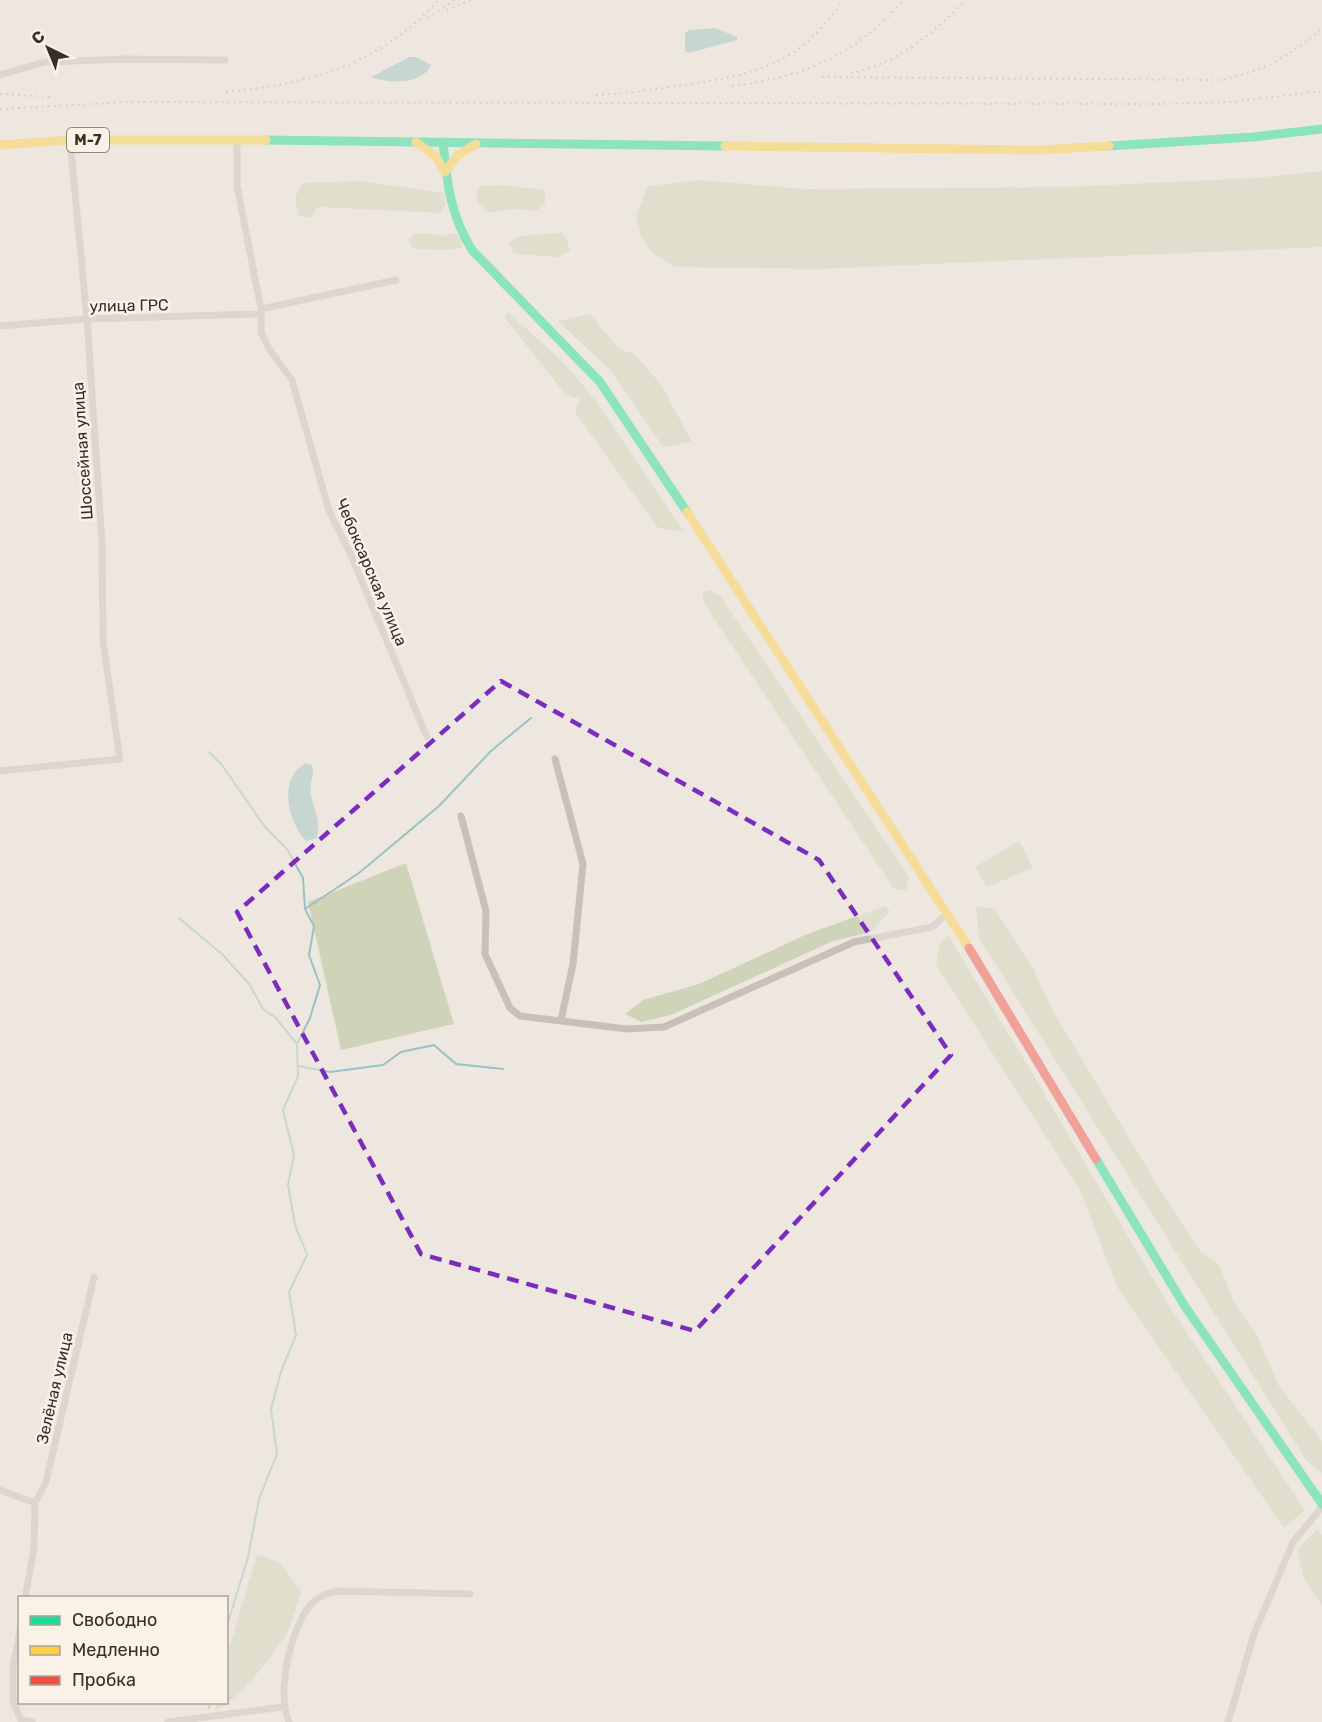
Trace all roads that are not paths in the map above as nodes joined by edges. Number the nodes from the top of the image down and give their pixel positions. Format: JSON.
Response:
{"nodes":[{"id":1,"x":225,"y":60,"type":"dead end"},
{"id":2,"x":0,"y":75,"type":"edge"},
{"id":3,"x":1322,"y":129,"type":"edge"},
{"id":4,"x":70,"y":140,"type":"junction"},
{"id":5,"x":237,"y":140,"type":"junction"},
{"id":6,"x":416,"y":142,"type":"junction"},
{"id":7,"x":443,"y":142,"type":"junction"},
{"id":8,"x":478,"y":143,"type":"junction"},
{"id":9,"x":0,"y":145,"type":"edge"},
{"id":10,"x":446,"y":172,"type":"junction"},
{"id":11,"x":396,"y":279,"type":"dead end"},
{"id":12,"x":260,"y":312,"type":"junction"},
{"id":13,"x":87,"y":319,"type":"junction"},
{"id":14,"x":0,"y":326,"type":"edge"},
{"id":15,"x":427,"y":737,"type":"dead end"},
{"id":16,"x":555,"y":759,"type":"dead end"},
{"id":17,"x":0,"y":771,"type":"edge"},
{"id":18,"x":461,"y":816,"type":"dead end"},
{"id":19,"x":948,"y":913,"type":"junction"},
{"id":20,"x":561,"y":1020,"type":"junction"},
{"id":21,"x":94,"y":1277,"type":"dead end"},
{"id":22,"x":0,"y":1490,"type":"edge"},
{"id":23,"x":35,"y":1503,"type":"junction"},
{"id":24,"x":1322,"y":1506,"type":"edge"},
{"id":25,"x":470,"y":1594,"type":"dead end"},
{"id":26,"x":25,"y":1596,"type":"edge"},
{"id":27,"x":18,"y":1641,"type":"edge"},
{"id":28,"x":282,"y":1707,"type":"junction"},
{"id":29,"x":22,"y":1721,"type":"edge"},
{"id":30,"x":32,"y":1722,"type":"edge"},
{"id":31,"x":168,"y":1722,"type":"edge"},
{"id":32,"x":289,"y":1722,"type":"edge"},
{"id":33,"x":1228,"y":1722,"type":"edge"}],
"edges":[{"from":1,"to":2,"type":"street"},
{"from":3,"to":8,"type":"main road"},
{"from":4,"to":5,"type":"main road","number":"М-7"},
{"from":4,"to":9,"type":"main road","number":"М-7"},
{"from":4,"to":13,"type":"street","name":"Шоссейная улица"},
{"from":5,"to":6,"type":"main road"},
{"from":5,"to":12,"type":"street","name":"Чебоксарская улица"},
{"from":6,"to":7,"type":"main road"},
{"from":6,"to":10,"type":"main road"},
{"from":7,"to":8,"type":"main road"},
{"from":7,"to":10,"type":"main road"},
{"from":8,"to":10,"type":"main road"},
{"from":10,"to":19,"type":"main road"},
{"from":11,"to":12,"type":"street","name":"улица ГРС"},
{"from":12,"to":13,"type":"street","name":"улица ГРС"},
{"from":12,"to":15,"type":"street","name":"Чебоксарская улица"},
{"from":13,"to":14,"type":"street","name":"улица ГРС"},
{"from":13,"to":17,"type":"street","name":"Шоссейная улица"},
{"from":16,"to":20,"type":"street"},
{"from":18,"to":20,"type":"street"},
{"from":19,"to":20,"type":"street"},
{"from":19,"to":24,"type":"main road"},
{"from":21,"to":23,"type":"street","name":"Зелёная улица"},
{"from":22,"to":23,"type":"street"},
{"from":23,"to":26,"type":"street"},
{"from":24,"to":33,"type":"street"},
{"from":25,"to":28,"type":"street"},
{"from":27,"to":29,"type":"street"},
{"from":28,"to":31,"type":"street"},
{"from":28,"to":32,"type":"street"},
{"from":29,"to":30,"type":"street"}]}
